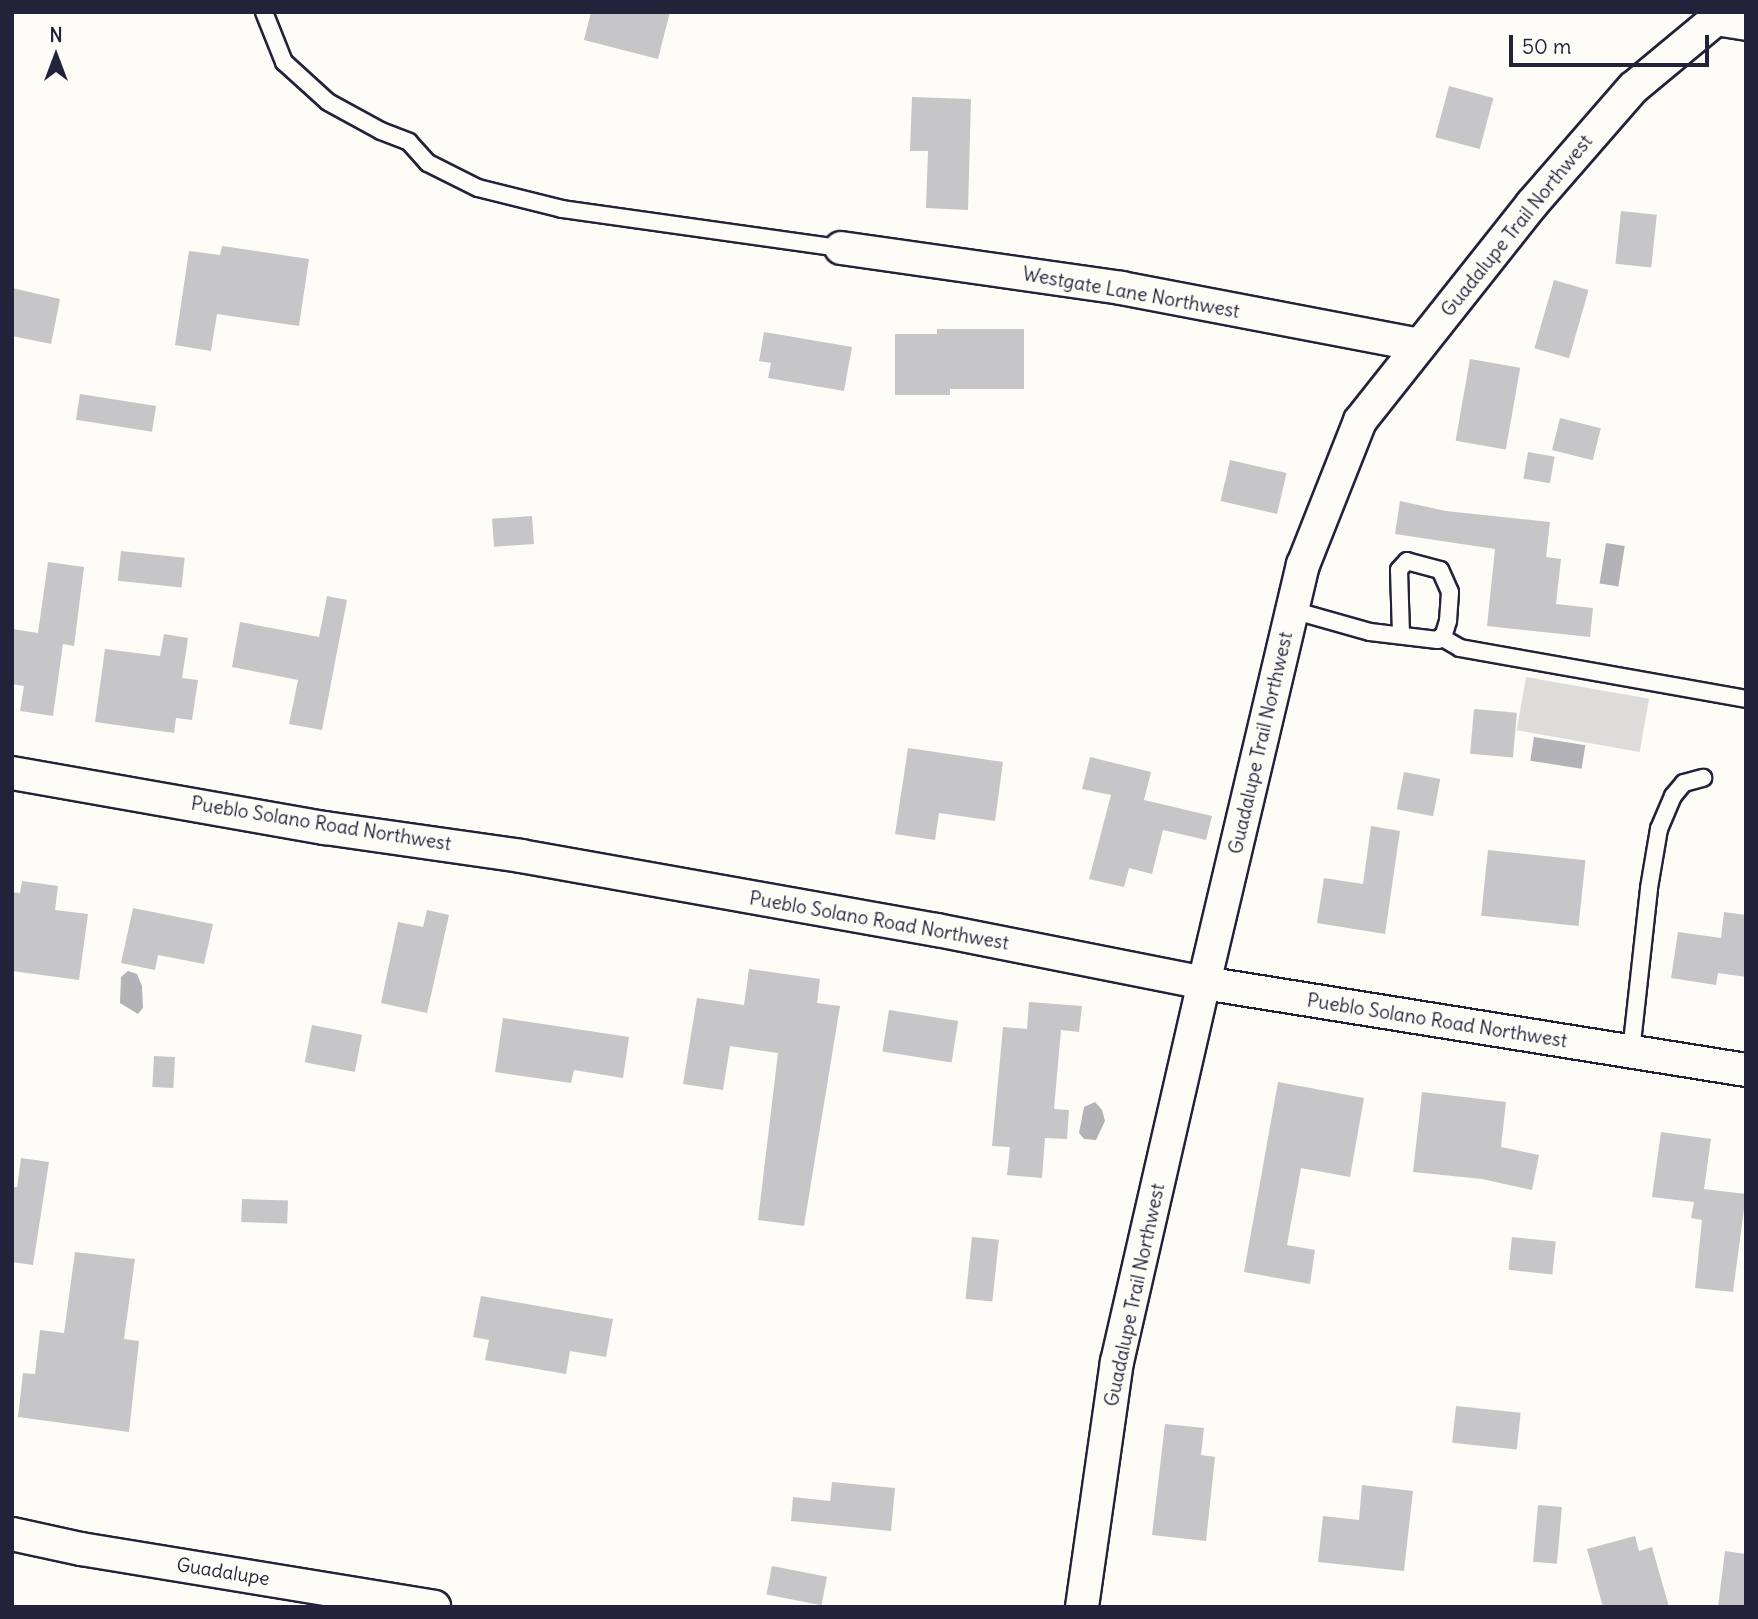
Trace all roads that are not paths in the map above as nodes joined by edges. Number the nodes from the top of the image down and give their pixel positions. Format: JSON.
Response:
{"nodes":[{"id":1,"x":264,"y":12,"type":"edge"},
{"id":2,"x":1726,"y":19,"type":"edge"},
{"id":3,"x":841,"y":248,"type":"joint"},
{"id":4,"x":1420,"y":345,"type":"junction"},
{"id":5,"x":1292,"y":610,"type":"junction"},
{"id":6,"x":1401,"y":634,"type":"junction"},
{"id":7,"x":1441,"y":637,"type":"junction"},
{"id":8,"x":1746,"y":699,"type":"edge"},
{"id":9,"x":12,"y":773,"type":"edge"},
{"id":10,"x":1703,"y":778,"type":"dead end"},
{"id":11,"x":1204,"y":983,"type":"junction"},
{"id":12,"x":1631,"y":1052,"type":"junction"},
{"id":13,"x":1746,"y":1070,"type":"edge"},
{"id":14,"x":12,"y":1534,"type":"edge"},
{"id":15,"x":434,"y":1607,"type":"edge"},
{"id":16,"x":1082,"y":1607,"type":"edge"}],
"edges":[{"from":1,"to":3,"type":"lane"},
{"from":2,"to":4,"type":"street","name":"Guadalupe Trail Northwest"},
{"from":3,"to":4,"type":"street","name":"Westgate Lane Northwest"},
{"from":4,"to":5,"type":"street","name":"Guadalupe Trail Northwest"},
{"from":5,"to":6,"type":"lane"},
{"from":5,"to":11,"type":"street","name":"Guadalupe Trail Northwest"},
{"from":6,"to":7,"type":"lane"},
{"from":6,"to":7,"type":"lane"},
{"from":7,"to":8,"type":"lane"},
{"from":9,"to":11,"type":"street","name":"Pueblo Solano Road Northwest"},
{"from":10,"to":12,"type":"lane"},
{"from":11,"to":12,"type":"street","name":"Pueblo Solano Road Northwest"},
{"from":11,"to":16,"type":"street","name":"Guadalupe Trail Northwest"},
{"from":12,"to":13,"type":"street","name":"Pueblo Solano Road Northwest"},
{"from":14,"to":15,"type":"street","name":"Guadalupe"}]}
